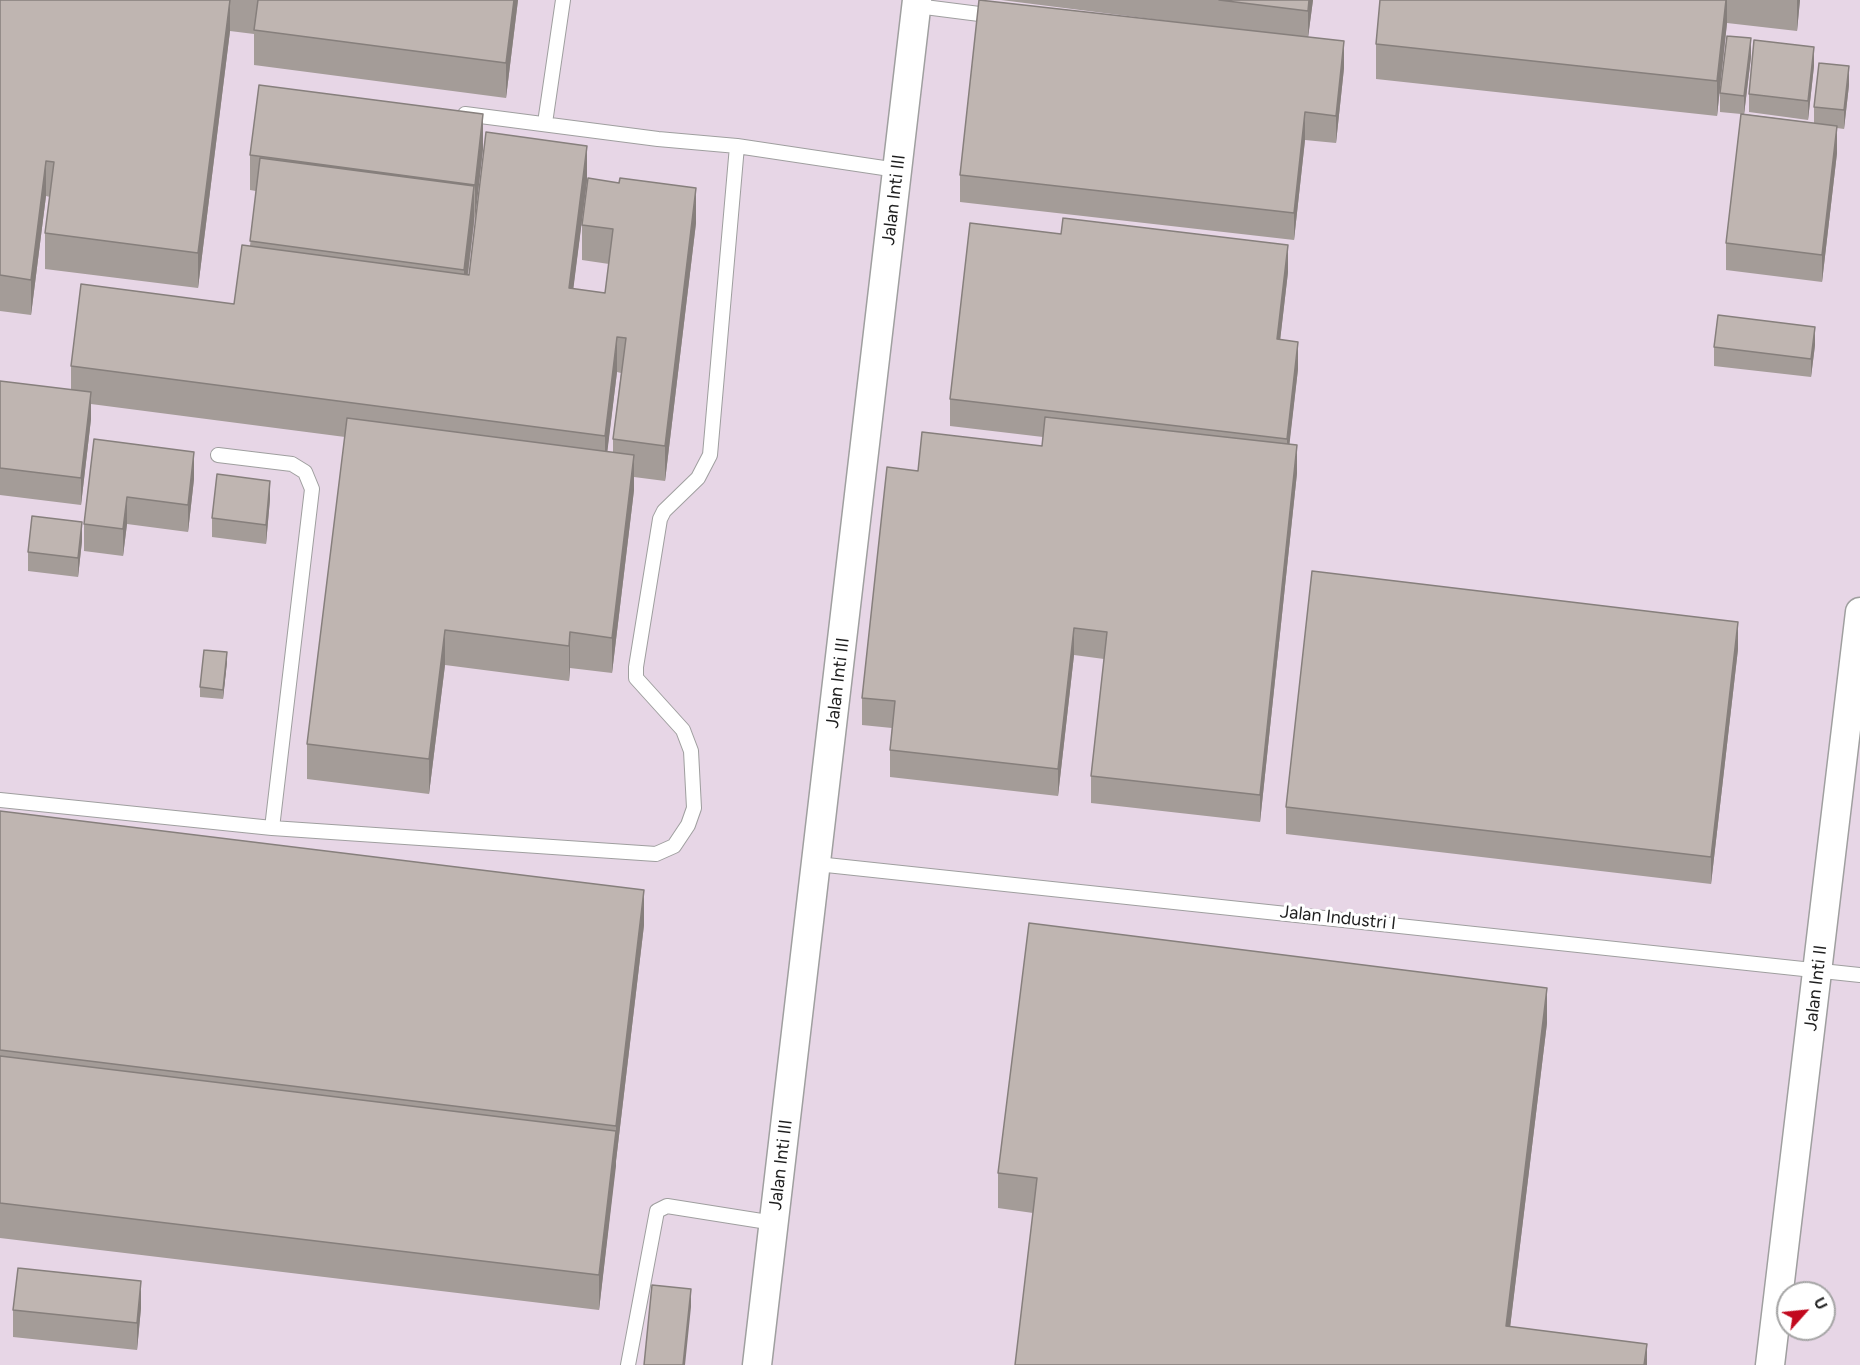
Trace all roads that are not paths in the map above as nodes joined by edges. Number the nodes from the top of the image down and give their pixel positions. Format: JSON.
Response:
{"nodes":[{"id":1,"x":563,"y":0,"type":"edge"},
{"id":2,"x":917,"y":3,"type":"edge"},
{"id":3,"x":1012,"y":18,"type":"edge"},
{"id":4,"x":450,"y":112,"type":"edge"},
{"id":5,"x":545,"y":123,"type":"junction"},
{"id":6,"x":737,"y":146,"type":"junction"},
{"id":7,"x":897,"y":170,"type":"junction"},
{"id":8,"x":218,"y":455,"type":"dead end"},
{"id":9,"x":1860,"y":612,"type":"edge"},
{"id":10,"x":1855,"y":700,"type":"edge"},
{"id":11,"x":0,"y":800,"type":"edge"},
{"id":12,"x":272,"y":828,"type":"junction"},
{"id":13,"x":817,"y":864,"type":"junction"},
{"id":14,"x":1818,"y":970,"type":"junction"},
{"id":15,"x":1860,"y":975,"type":"edge"},
{"id":16,"x":774,"y":1223,"type":"junction"},
{"id":17,"x":628,"y":1365,"type":"edge"},
{"id":18,"x":757,"y":1365,"type":"edge"},
{"id":19,"x":1770,"y":1365,"type":"edge"}],
"edges":[{"from":1,"to":5,"type":"lane"},
{"from":2,"to":3,"type":"lane"},
{"from":2,"to":7,"type":"street","name":"Jalan Inti III"},
{"from":4,"to":5,"type":"lane"},
{"from":5,"to":6,"type":"lane"},
{"from":6,"to":7,"type":"lane"},
{"from":6,"to":12,"type":"lane"},
{"from":7,"to":13,"type":"street","name":"Jalan Inti III"},
{"from":8,"to":12,"type":"lane"},
{"from":9,"to":10,"type":"street","name":"Jalan Inti II"},
{"from":10,"to":14,"type":"street","name":"Jalan Inti II"},
{"from":11,"to":12,"type":"lane"},
{"from":13,"to":14,"type":"lane","name":"Jalan Industri I"},
{"from":13,"to":16,"type":"street","name":"Jalan Inti III"},
{"from":14,"to":15,"type":"lane","name":"Jalan Industri I"},
{"from":14,"to":19,"type":"street","name":"Jalan Inti II"},
{"from":16,"to":17,"type":"lane"},
{"from":16,"to":18,"type":"street","name":"Jalan Inti III"}]}
